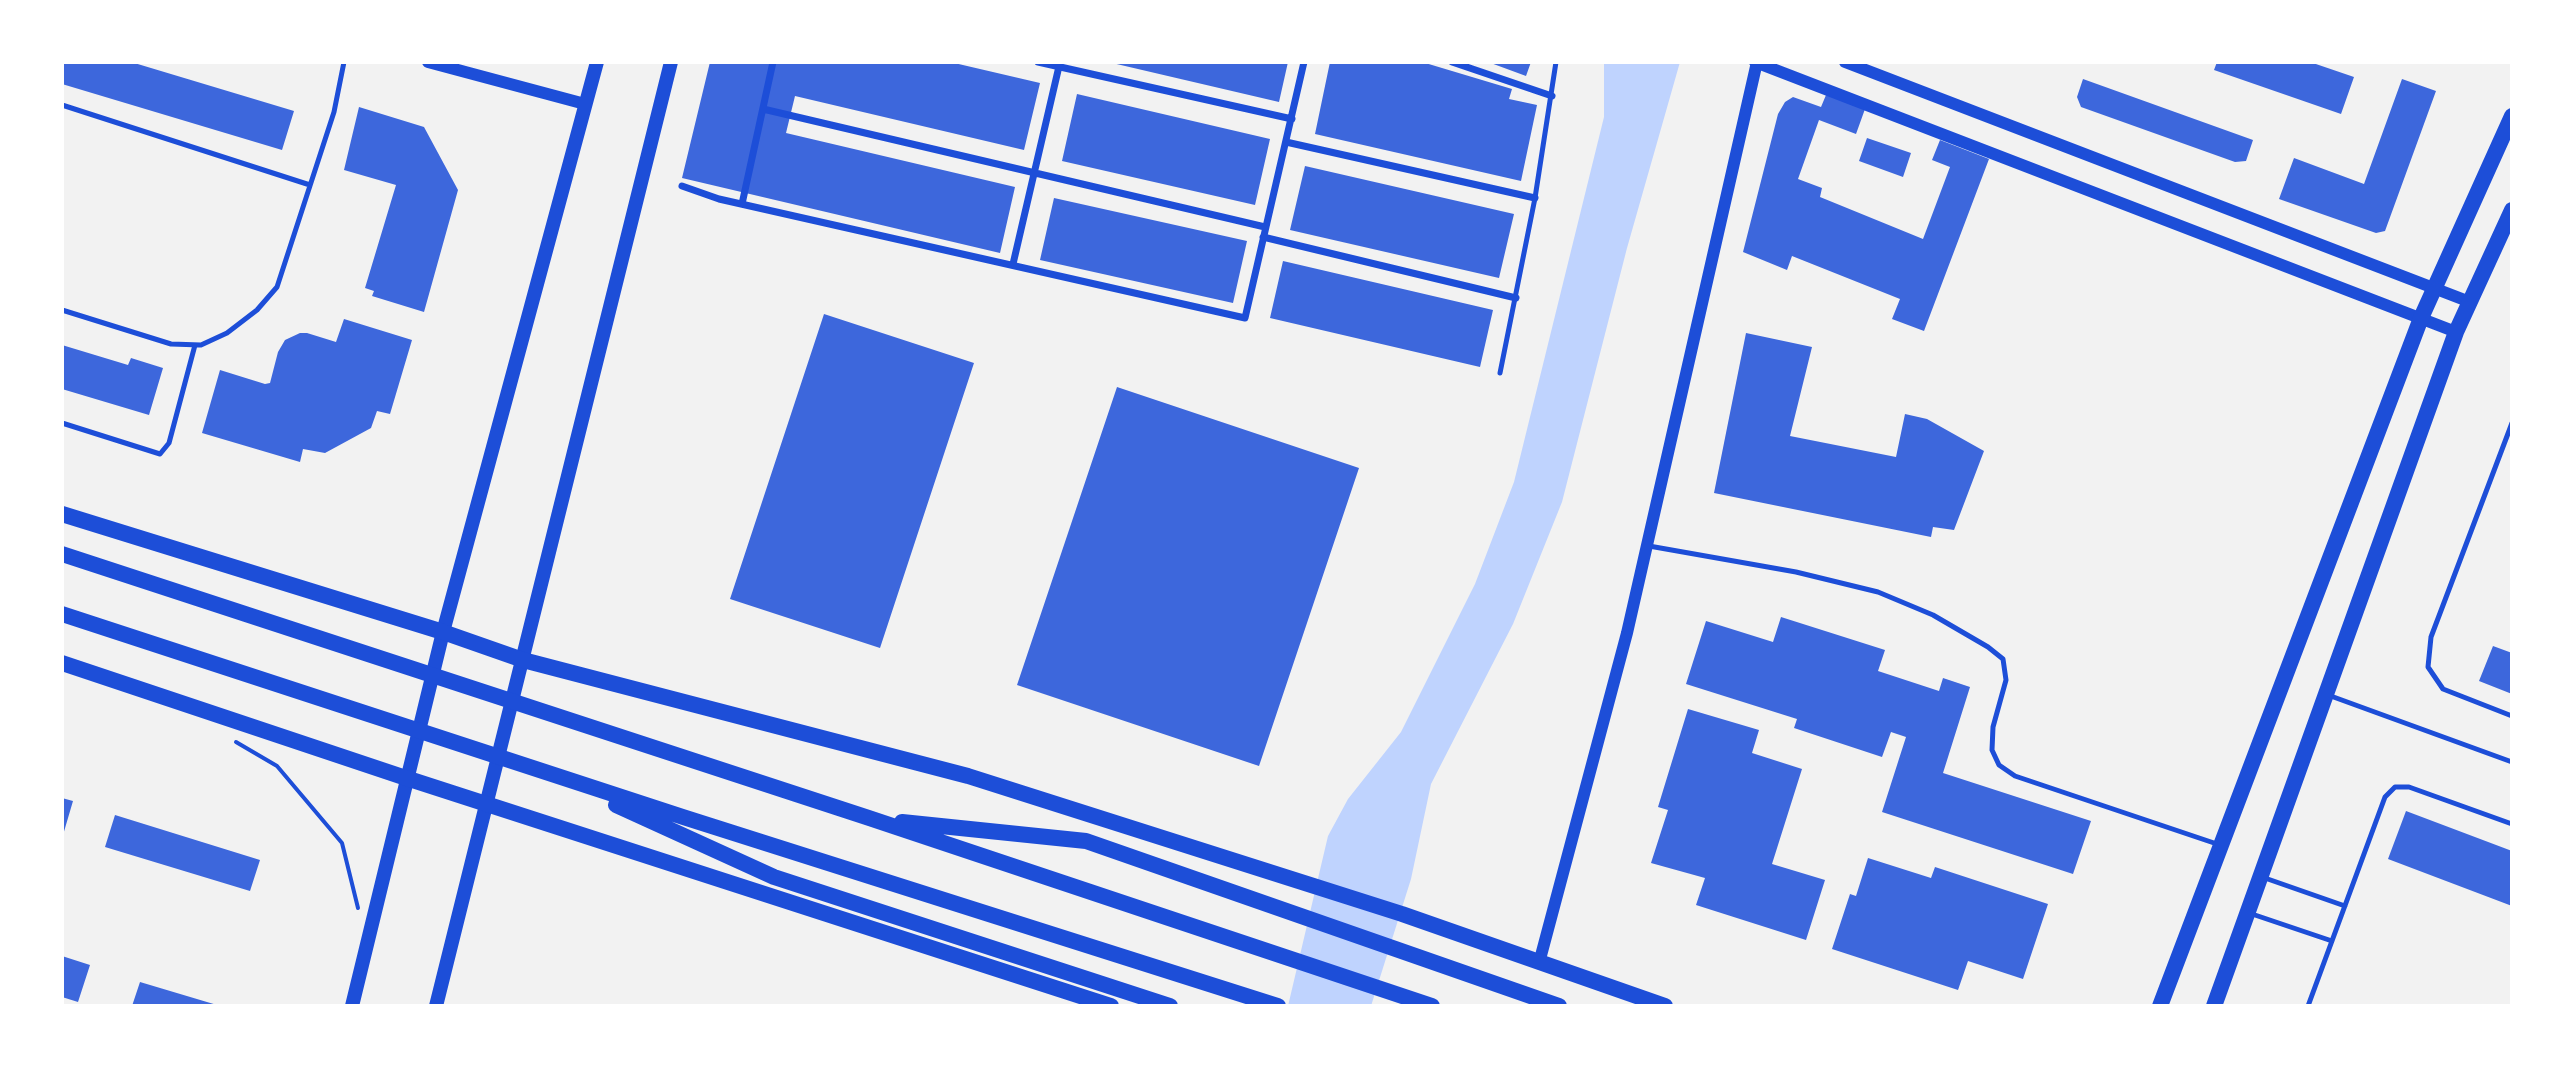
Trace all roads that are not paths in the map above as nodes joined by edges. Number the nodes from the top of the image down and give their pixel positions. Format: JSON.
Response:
{"nodes":[{"id":1,"x":344,"y":62,"type":"edge"},
{"id":2,"x":428,"y":62,"type":"edge"},
{"id":3,"x":597,"y":62,"type":"edge"},
{"id":4,"x":671,"y":62,"type":"edge"},
{"id":5,"x":773,"y":62,"type":"edge"},
{"id":6,"x":1038,"y":62,"type":"edge"},
{"id":7,"x":1304,"y":62,"type":"edge"},
{"id":8,"x":1452,"y":62,"type":"edge"},
{"id":9,"x":1556,"y":62,"type":"edge"},
{"id":10,"x":1757,"y":62,"type":"edge"},
{"id":11,"x":1845,"y":62,"type":"edge"},
{"id":12,"x":1059,"y":65,"type":"edge"},
{"id":13,"x":1552,"y":96,"type":"junction"},
{"id":14,"x":585,"y":104,"type":"junction"},
{"id":15,"x":62,"y":105,"type":"edge"},
{"id":16,"x":763,"y":109,"type":"junction"},
{"id":17,"x":2512,"y":116,"type":"edge"},
{"id":18,"x":1292,"y":119,"type":"junction"},
{"id":19,"x":1286,"y":142,"type":"junction"},
{"id":20,"x":1034,"y":172,"type":"junction"},
{"id":21,"x":310,"y":185,"type":"junction"},
{"id":22,"x":682,"y":186,"type":"dead end"},
{"id":23,"x":1535,"y":198,"type":"junction"},
{"id":24,"x":742,"y":204,"type":"junction"},
{"id":25,"x":2512,"y":210,"type":"edge"},
{"id":26,"x":1265,"y":227,"type":"junction"},
{"id":27,"x":1263,"y":237,"type":"junction"},
{"id":28,"x":1013,"y":264,"type":"junction"},
{"id":29,"x":2434,"y":288,"type":"junction"},
{"id":30,"x":1516,"y":298,"type":"junction"},
{"id":31,"x":2470,"y":302,"type":"junction"},
{"id":32,"x":62,"y":310,"type":"edge"},
{"id":33,"x":2421,"y":318,"type":"junction"},
{"id":34,"x":2456,"y":332,"type":"junction"},
{"id":35,"x":195,"y":345,"type":"junction"},
{"id":36,"x":1500,"y":373,"type":"dead end"},
{"id":37,"x":62,"y":423,"type":"edge"},
{"id":38,"x":2512,"y":423,"type":"edge"},
{"id":39,"x":62,"y":514,"type":"edge"},
{"id":40,"x":1648,"y":546,"type":"junction"},
{"id":41,"x":62,"y":554,"type":"edge"},
{"id":42,"x":62,"y":614,"type":"edge"},
{"id":43,"x":443,"y":632,"type":"junction"},
{"id":44,"x":523,"y":660,"type":"junction"},
{"id":45,"x":62,"y":663,"type":"edge"},
{"id":46,"x":2327,"y":695,"type":"junction"},
{"id":47,"x":2512,"y":716,"type":"edge"},
{"id":48,"x":2512,"y":762,"type":"edge"},
{"id":49,"x":542,"y":771,"type":"junction"},
{"id":50,"x":406,"y":778,"type":"junction"},
{"id":51,"x":487,"y":803,"type":"junction"},
{"id":52,"x":869,"y":818,"type":"junction"},
{"id":53,"x":2512,"y":824,"type":"edge"},
{"id":54,"x":2221,"y":846,"type":"junction"},
{"id":55,"x":2261,"y":877,"type":"junction"},
{"id":56,"x":2345,"y":906,"type":"junction"},
{"id":57,"x":2248,"y":913,"type":"junction"},
{"id":58,"x":2332,"y":941,"type":"junction"},
{"id":59,"x":1539,"y":963,"type":"junction"},
{"id":60,"x":352,"y":1006,"type":"edge"},
{"id":61,"x":436,"y":1006,"type":"edge"},
{"id":62,"x":1111,"y":1006,"type":"edge"},
{"id":63,"x":1170,"y":1006,"type":"edge"},
{"id":64,"x":1278,"y":1006,"type":"edge"},
{"id":65,"x":1432,"y":1006,"type":"edge"},
{"id":66,"x":1559,"y":1006,"type":"edge"},
{"id":67,"x":1665,"y":1006,"type":"edge"},
{"id":68,"x":2160,"y":1006,"type":"edge"},
{"id":69,"x":2214,"y":1006,"type":"edge"},
{"id":70,"x":2308,"y":1006,"type":"edge"}],
"edges":[{"from":1,"to":21,"type":"lane"},
{"from":2,"to":14,"type":"street"},
{"from":3,"to":14,"type":"main road"},
{"from":4,"to":44,"type":"main road"},
{"from":5,"to":16,"type":"street"},
{"from":6,"to":12,"type":"street"},
{"from":7,"to":18,"type":"street"},
{"from":8,"to":13,"type":"street"},
{"from":9,"to":13,"type":"lane"},
{"from":10,"to":33,"type":"street"},
{"from":10,"to":40,"type":"street"},
{"from":11,"to":29,"type":"street"},
{"from":12,"to":18,"type":"street"},
{"from":12,"to":20,"type":"street"},
{"from":13,"to":23,"type":"lane"},
{"from":14,"to":43,"type":"main road"},
{"from":15,"to":21,"type":"lane"},
{"from":16,"to":20,"type":"street"},
{"from":16,"to":24,"type":"street"},
{"from":17,"to":29,"type":"main road"},
{"from":18,"to":19,"type":"street"},
{"from":19,"to":23,"type":"street"},
{"from":19,"to":26,"type":"street"},
{"from":20,"to":26,"type":"street"},
{"from":20,"to":28,"type":"street"},
{"from":21,"to":35,"type":"lane"},
{"from":22,"to":24,"type":"street"},
{"from":23,"to":30,"type":"lane"},
{"from":24,"to":28,"type":"street"},
{"from":25,"to":31,"type":"main road"},
{"from":26,"to":27,"type":"street"},
{"from":27,"to":28,"type":"street"},
{"from":27,"to":30,"type":"street"},
{"from":29,"to":31,"type":"street"},
{"from":29,"to":33,"type":"main road"},
{"from":30,"to":36,"type":"lane"},
{"from":31,"to":34,"type":"main road"},
{"from":32,"to":35,"type":"lane"},
{"from":33,"to":34,"type":"street"},
{"from":33,"to":54,"type":"main road"},
{"from":34,"to":46,"type":"main road"},
{"from":35,"to":37,"type":"lane"},
{"from":38,"to":47,"type":"lane"},
{"from":39,"to":43,"type":"main road"},
{"from":40,"to":54,"type":"lane"},
{"from":40,"to":59,"type":"street"},
{"from":41,"to":52,"type":"main road"},
{"from":42,"to":49,"type":"main road"},
{"from":43,"to":44,"type":"main road"},
{"from":43,"to":50,"type":"main road"},
{"from":44,"to":51,"type":"main road"},
{"from":44,"to":59,"type":"main road"},
{"from":45,"to":50,"type":"main road"},
{"from":46,"to":48,"type":"lane"},
{"from":46,"to":55,"type":"main road"},
{"from":49,"to":63,"type":"main road"},
{"from":49,"to":64,"type":"main road"},
{"from":50,"to":51,"type":"main road"},
{"from":50,"to":60,"type":"main road"},
{"from":51,"to":61,"type":"main road"},
{"from":51,"to":62,"type":"main road"},
{"from":52,"to":65,"type":"main road"},
{"from":52,"to":66,"type":"main road"},
{"from":53,"to":56,"type":"lane"},
{"from":54,"to":68,"type":"main road"},
{"from":55,"to":56,"type":"lane"},
{"from":55,"to":57,"type":"main road"},
{"from":56,"to":58,"type":"lane"},
{"from":57,"to":58,"type":"lane"},
{"from":57,"to":69,"type":"main road"},
{"from":58,"to":70,"type":"lane"},
{"from":59,"to":67,"type":"main road"}]}
